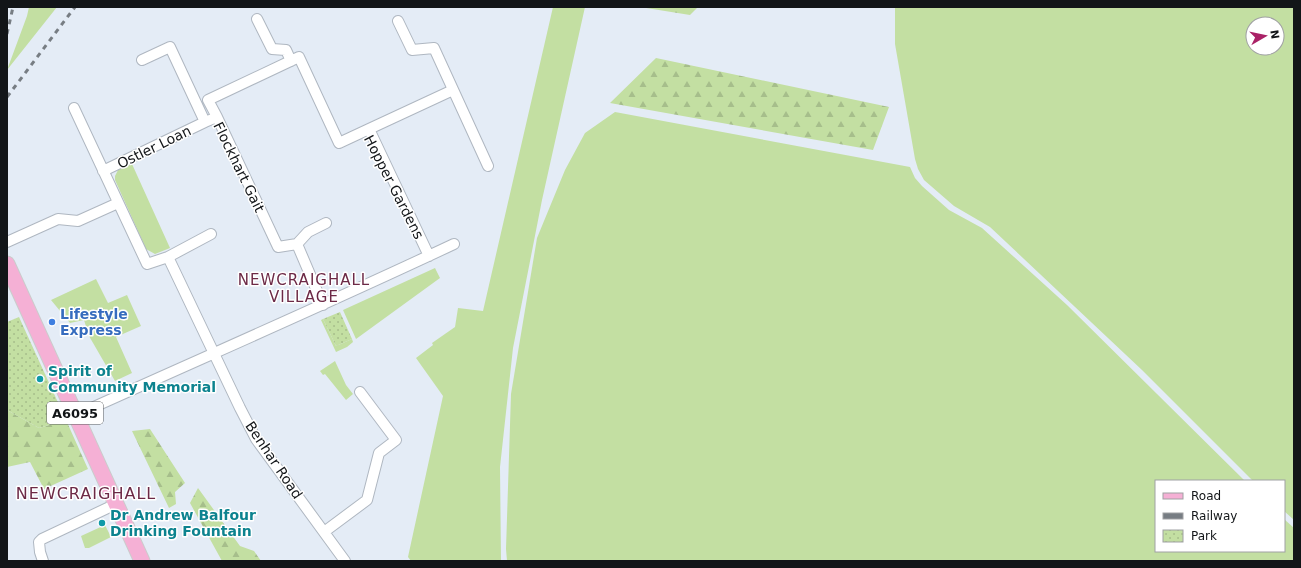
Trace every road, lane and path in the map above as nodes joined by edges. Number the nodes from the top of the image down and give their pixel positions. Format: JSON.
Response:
{"nodes":[{"id":1,"x":257,"y":18,"type":"dead end"},
{"id":2,"x":398,"y":21,"type":"dead end"},
{"id":3,"x":142,"y":60,"type":"dead end"},
{"id":4,"x":291,"y":62,"type":"junction"},
{"id":5,"x":453,"y":90,"type":"junction"},
{"id":6,"x":74,"y":108,"type":"dead end"},
{"id":7,"x":217,"y":117,"type":"junction"},
{"id":8,"x":205,"y":122,"type":"junction"},
{"id":9,"x":369,"y":129,"type":"junction"},
{"id":10,"x":488,"y":166,"type":"dead end"},
{"id":11,"x":103,"y":171,"type":"junction"},
{"id":12,"x":118,"y":203,"type":"junction"},
{"id":13,"x":326,"y":223,"type":"dead end"},
{"id":14,"x":211,"y":234,"type":"dead end"},
{"id":15,"x":7,"y":242,"type":"edge"},
{"id":16,"x":297,"y":244,"type":"junction"},
{"id":17,"x":454,"y":244,"type":"dead end"},
{"id":18,"x":429,"y":256,"type":"junction"},
{"id":19,"x":168,"y":257,"type":"junction"},
{"id":20,"x":7,"y":264,"type":"edge"},
{"id":21,"x":323,"y":305,"type":"junction"},
{"id":22,"x":213,"y":353,"type":"junction"},
{"id":23,"x":360,"y":392,"type":"dead end"},
{"id":24,"x":76,"y":415,"type":"junction"},
{"id":25,"x":116,"y":504,"type":"junction"},
{"id":26,"x":324,"y":532,"type":"junction"},
{"id":27,"x":43,"y":561,"type":"edge"},
{"id":28,"x":142,"y":561,"type":"edge"},
{"id":29,"x":345,"y":561,"type":"edge"}],
"edges":[{"from":1,"to":4,"type":"street","name":"Hopper Gardens"},
{"from":2,"to":5,"type":"street"},
{"from":3,"to":8,"type":"street","name":"Flockhart Gait"},
{"from":4,"to":7,"type":"street"},
{"from":4,"to":9,"type":"street","name":"Hopper Gardens"},
{"from":5,"to":9,"type":"street"},
{"from":5,"to":10,"type":"street"},
{"from":6,"to":11,"type":"street"},
{"from":7,"to":8,"type":"street","name":"Flockhart Gait"},
{"from":7,"to":16,"type":"street","name":"Flockhart Gait"},
{"from":8,"to":11,"type":"street","name":"Ostler Loan"},
{"from":9,"to":18,"type":"street","name":"Hopper Gardens"},
{"from":11,"to":12,"type":"street"},
{"from":12,"to":15,"type":"street"},
{"from":12,"to":19,"type":"street"},
{"from":13,"to":16,"type":"street"},
{"from":14,"to":19,"type":"street"},
{"from":16,"to":21,"type":"street"},
{"from":17,"to":18,"type":"street"},
{"from":18,"to":21,"type":"street"},
{"from":19,"to":22,"type":"street","name":"Benhar Road"},
{"from":20,"to":24,"type":"main road","number":"A6095"},
{"from":21,"to":22,"type":"street"},
{"from":22,"to":24,"type":"street"},
{"from":22,"to":26,"type":"street","name":"Benhar Road"},
{"from":23,"to":26,"type":"street"},
{"from":24,"to":25,"type":"main road","number":"A6095"},
{"from":25,"to":27,"type":"street"},
{"from":25,"to":28,"type":"main road","number":"A6095"},
{"from":26,"to":29,"type":"street","name":"Benhar Road"}]}
